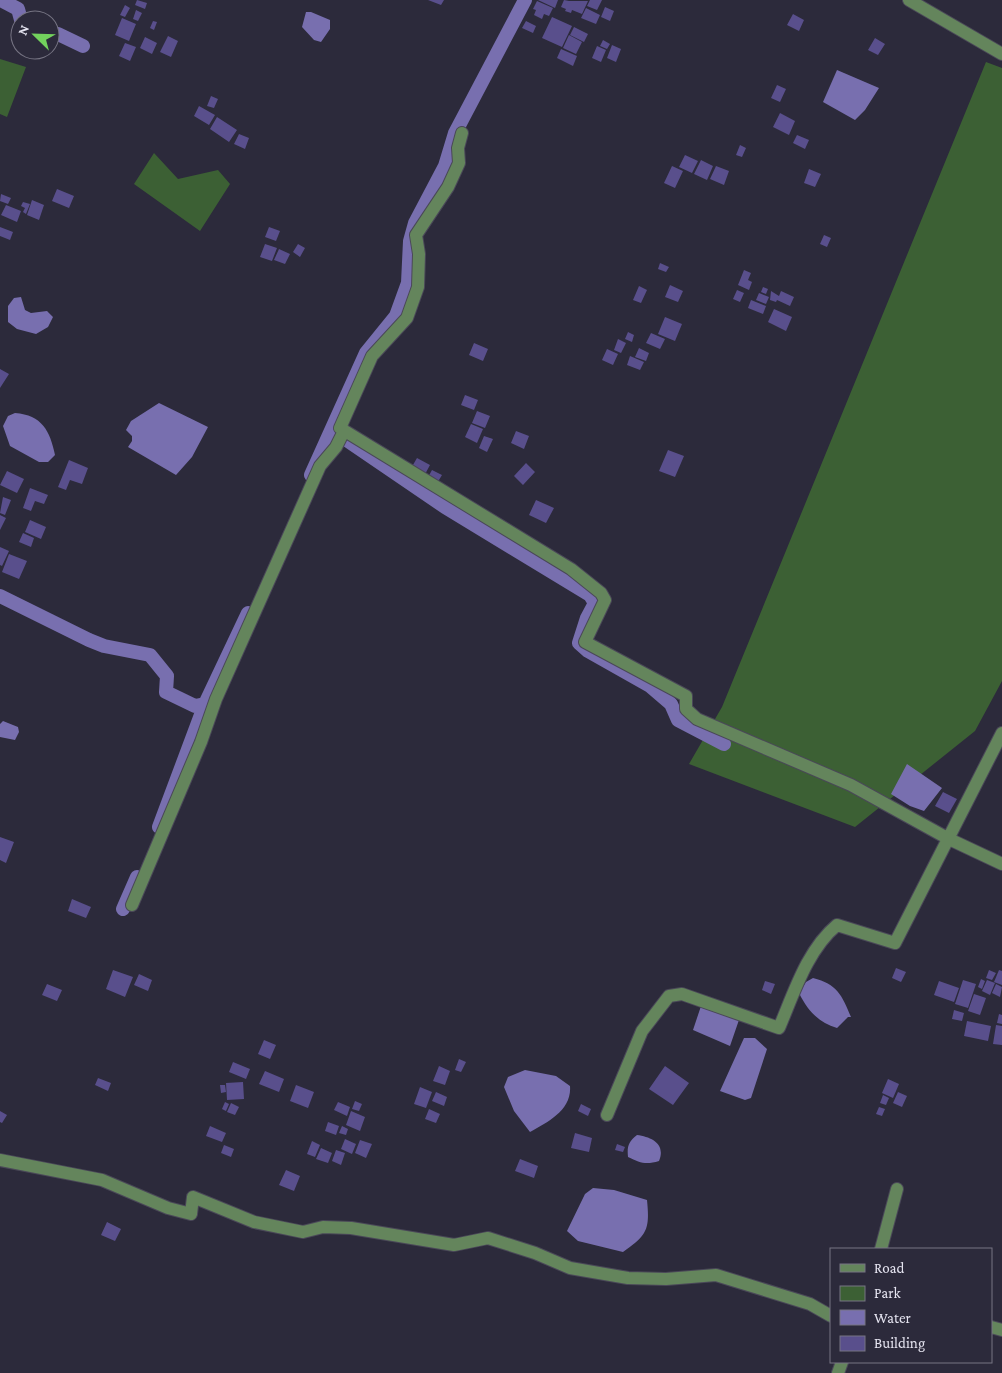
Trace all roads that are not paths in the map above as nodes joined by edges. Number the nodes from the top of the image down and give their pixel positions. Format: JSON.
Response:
{"nodes":[{"id":1,"x":909,"y":0,"type":"edge"},
{"id":2,"x":1002,"y":54,"type":"edge"},
{"id":3,"x":462,"y":133,"type":"dead end"},
{"id":4,"x":344,"y":431,"type":"junction"},
{"id":5,"x":1002,"y":733,"type":"edge"},
{"id":6,"x":949,"y":839,"type":"junction"},
{"id":7,"x":1002,"y":864,"type":"edge"},
{"id":8,"x":132,"y":905,"type":"dead end"},
{"id":9,"x":607,"y":1115,"type":"dead end"},
{"id":10,"x":0,"y":1160,"type":"edge"},
{"id":11,"x":897,"y":1189,"type":"dead end"},
{"id":12,"x":880,"y":1248,"type":"edge"},
{"id":13,"x":830,"y":1315,"type":"edge"}],
"edges":[{"from":1,"to":2,"type":"street"},
{"from":3,"to":4,"type":"street"},
{"from":4,"to":6,"type":"street"},
{"from":4,"to":8,"type":"street"},
{"from":5,"to":6,"type":"street"},
{"from":6,"to":7,"type":"street"},
{"from":6,"to":9,"type":"street"},
{"from":10,"to":13,"type":"street"},
{"from":11,"to":12,"type":"street"}]}
